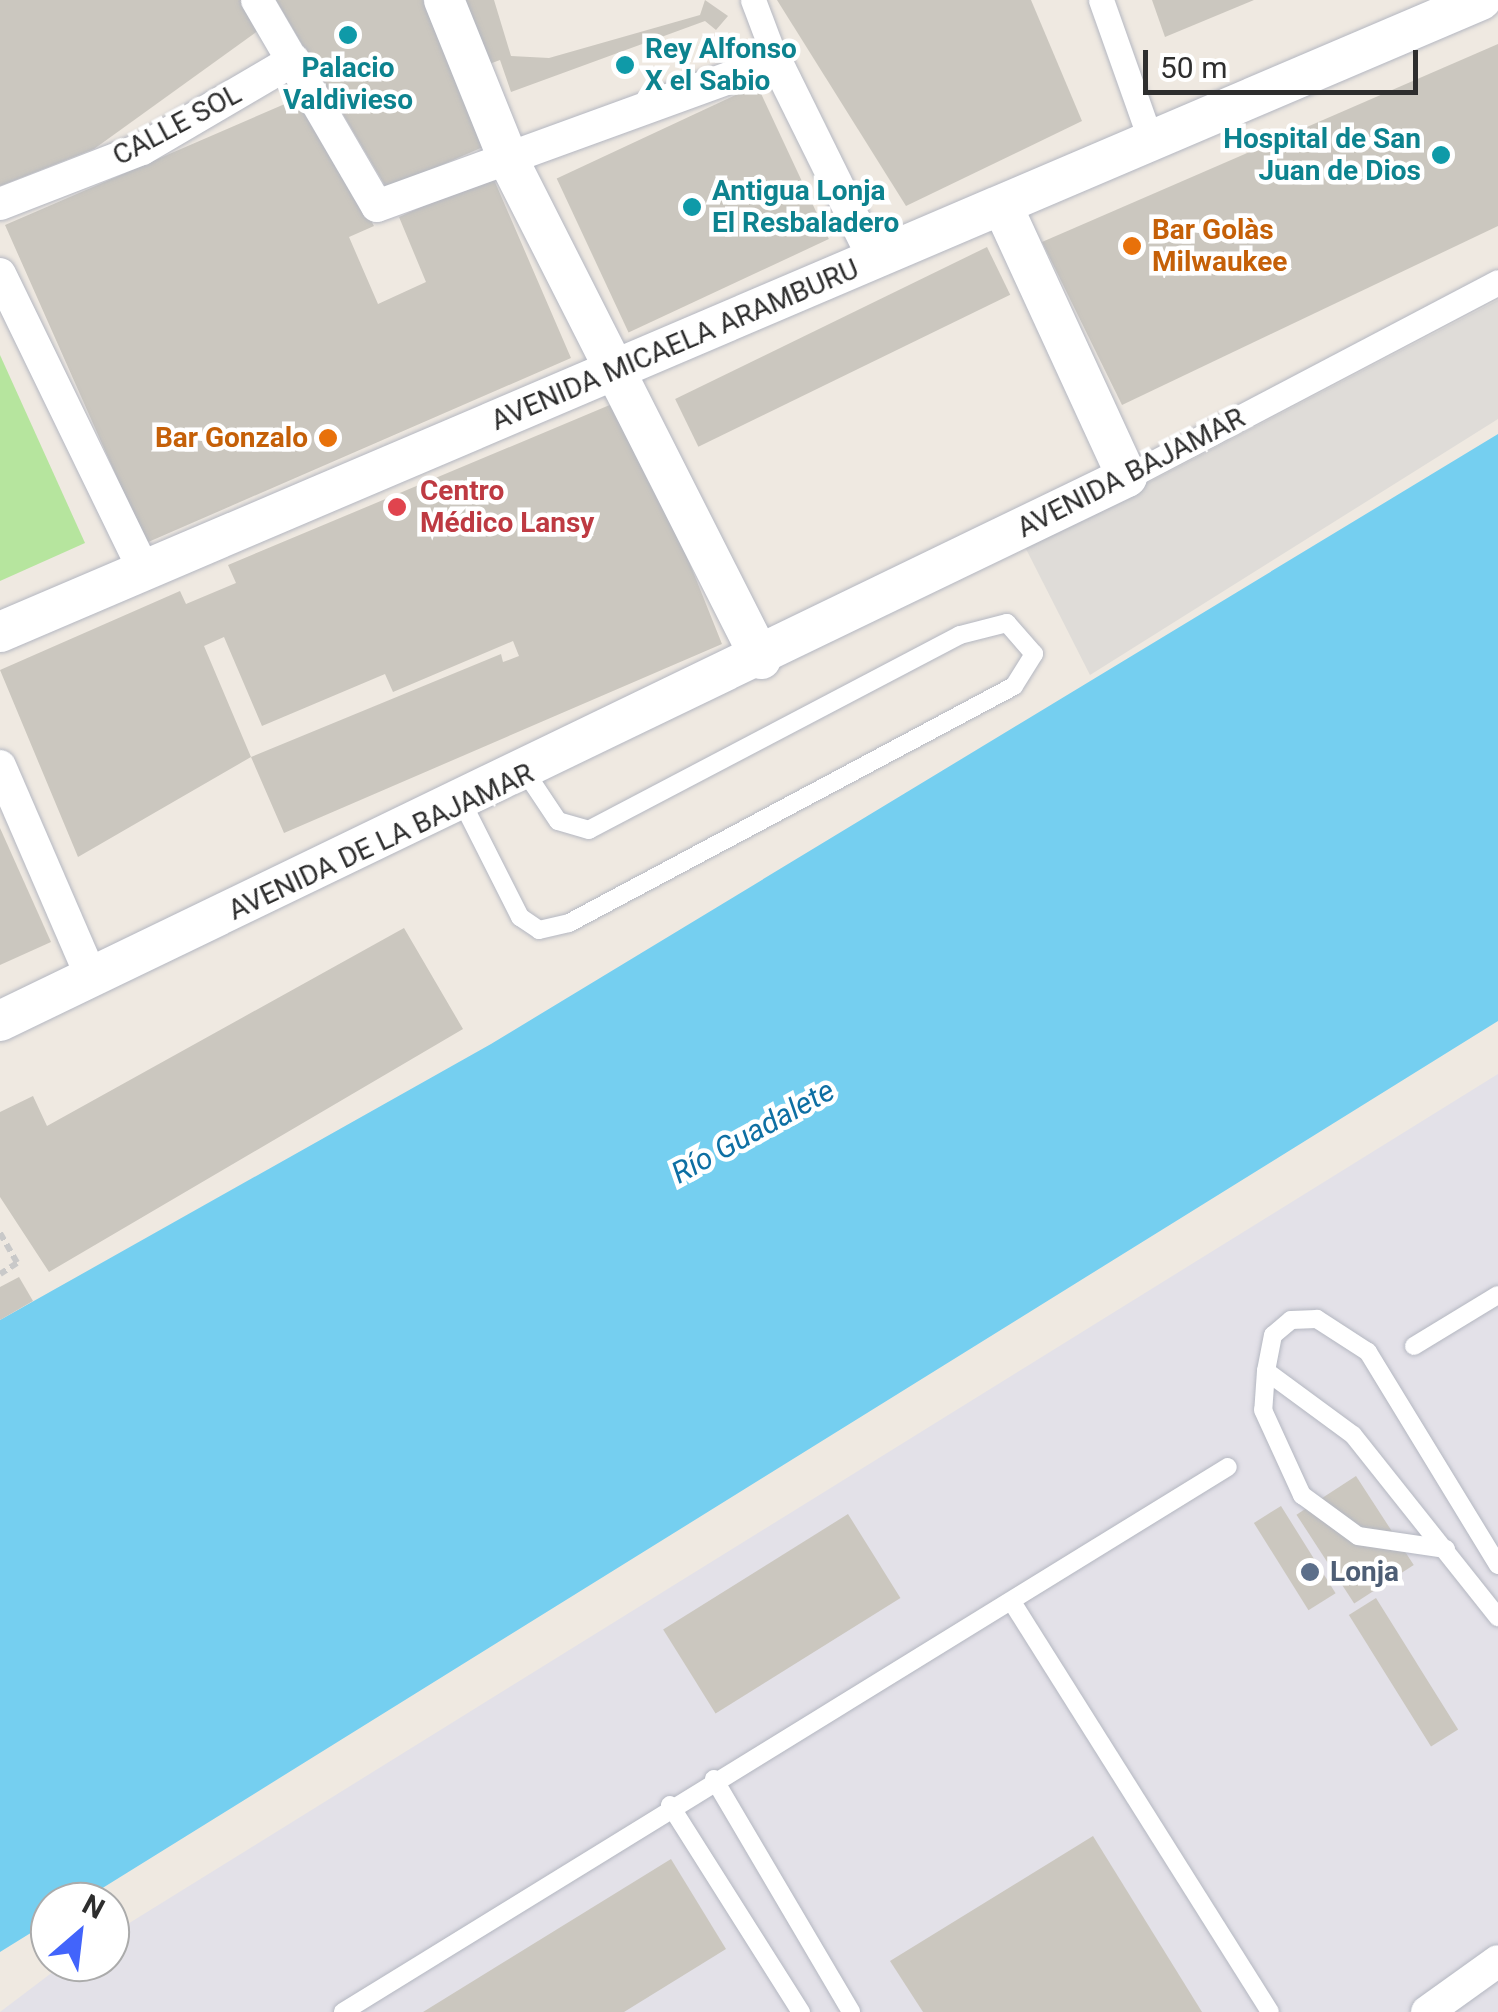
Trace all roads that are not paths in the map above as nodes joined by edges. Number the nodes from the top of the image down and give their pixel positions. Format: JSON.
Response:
{"nodes":[{"id":1,"x":257,"y":0,"type":"edge"},
{"id":2,"x":444,"y":0,"type":"edge"},
{"id":3,"x":753,"y":0,"type":"edge"},
{"id":4,"x":1101,"y":0,"type":"edge"},
{"id":5,"x":1465,"y":4,"type":"edge"},
{"id":6,"x":294,"y":60,"type":"junction"},
{"id":7,"x":776,"y":61,"type":"junction"},
{"id":8,"x":1151,"y":141,"type":"junction"},
{"id":9,"x":510,"y":163,"type":"junction"},
{"id":10,"x":0,"y":204,"type":"edge"},
{"id":11,"x":1002,"y":205,"type":"junction"},
{"id":12,"x":874,"y":260,"type":"junction"},
{"id":13,"x":0,"y":274,"type":"edge"},
{"id":14,"x":1498,"y":282,"type":"edge"},
{"id":15,"x":618,"y":369,"type":"junction"},
{"id":16,"x":1127,"y":477,"type":"junction"},
{"id":17,"x":144,"y":571,"type":"junction"},
{"id":18,"x":0,"y":632,"type":"edge"},
{"id":19,"x":761,"y":660,"type":"junction"},
{"id":20,"x":0,"y":766,"type":"edge"},
{"id":21,"x":526,"y":774,"type":"junction"},
{"id":22,"x":463,"y":804,"type":"junction"},
{"id":23,"x":92,"y":978,"type":"junction"},
{"id":24,"x":0,"y":1021,"type":"edge"},
{"id":25,"x":1498,"y":1295,"type":"edge"},
{"id":26,"x":1414,"y":1346,"type":"dead end"},
{"id":27,"x":1266,"y":1371,"type":"junction"},
{"id":28,"x":1228,"y":1466,"type":"dead end"},
{"id":29,"x":1446,"y":1549,"type":"junction"},
{"id":30,"x":1498,"y":1565,"type":"edge"},
{"id":31,"x":1012,"y":1602,"type":"junction"},
{"id":32,"x":1498,"y":1617,"type":"edge"},
{"id":33,"x":714,"y":1779,"type":"junction"},
{"id":34,"x":670,"y":1805,"type":"junction"},
{"id":35,"x":1498,"y":1962,"type":"edge"},
{"id":36,"x":344,"y":2012,"type":"edge"},
{"id":37,"x":801,"y":2012,"type":"edge"},
{"id":38,"x":851,"y":2012,"type":"edge"},
{"id":39,"x":1270,"y":2012,"type":"edge"},
{"id":40,"x":1427,"y":2012,"type":"edge"}],
"edges":[{"from":1,"to":6,"type":"street"},
{"from":2,"to":9,"type":"street"},
{"from":3,"to":7,"type":"street"},
{"from":4,"to":8,"type":"street"},
{"from":5,"to":8,"type":"street","name":"AVENIDA MICAELA ARAMBURU"},
{"from":6,"to":9,"type":"street"},
{"from":6,"to":10,"type":"street","name":"CALLE SOL"},
{"from":7,"to":9,"type":"street"},
{"from":7,"to":12,"type":"street"},
{"from":8,"to":11,"type":"street","name":"AVENIDA MICAELA ARAMBURU"},
{"from":9,"to":15,"type":"street"},
{"from":11,"to":12,"type":"street","name":"AVENIDA MICAELA ARAMBURU"},
{"from":11,"to":16,"type":"street"},
{"from":12,"to":15,"type":"street","name":"AVENIDA MICAELA ARAMBURU"},
{"from":13,"to":17,"type":"street"},
{"from":14,"to":16,"type":"street","name":"AVENIDA BAJAMAR"},
{"from":15,"to":17,"type":"street","name":"AVENIDA MICAELA ARAMBURU"},
{"from":15,"to":19,"type":"street"},
{"from":16,"to":19,"type":"street","name":"AVENIDA BAJAMAR"},
{"from":17,"to":18,"type":"street","name":"AVENIDA MICAELA ARAMBURU"},
{"from":19,"to":21,"type":"street","name":"AVENIDA DE LA BAJAMAR"},
{"from":20,"to":23,"type":"street"},
{"from":21,"to":22,"type":"street","name":"AVENIDA DE LA BAJAMAR"},
{"from":21,"to":22,"type":"lane"},
{"from":22,"to":23,"type":"street","name":"AVENIDA DE LA BAJAMAR"},
{"from":23,"to":24,"type":"street","name":"AVENIDA DE LA BAJAMAR"},
{"from":25,"to":26,"type":"lane"},
{"from":27,"to":29,"type":"lane"},
{"from":27,"to":29,"type":"lane"},
{"from":27,"to":30,"type":"lane"},
{"from":28,"to":31,"type":"lane"},
{"from":29,"to":32,"type":"lane"},
{"from":31,"to":33,"type":"lane"},
{"from":31,"to":39,"type":"lane"},
{"from":33,"to":34,"type":"lane"},
{"from":33,"to":38,"type":"lane"},
{"from":34,"to":36,"type":"lane"},
{"from":34,"to":37,"type":"lane"},
{"from":35,"to":40,"type":"street"}]}
